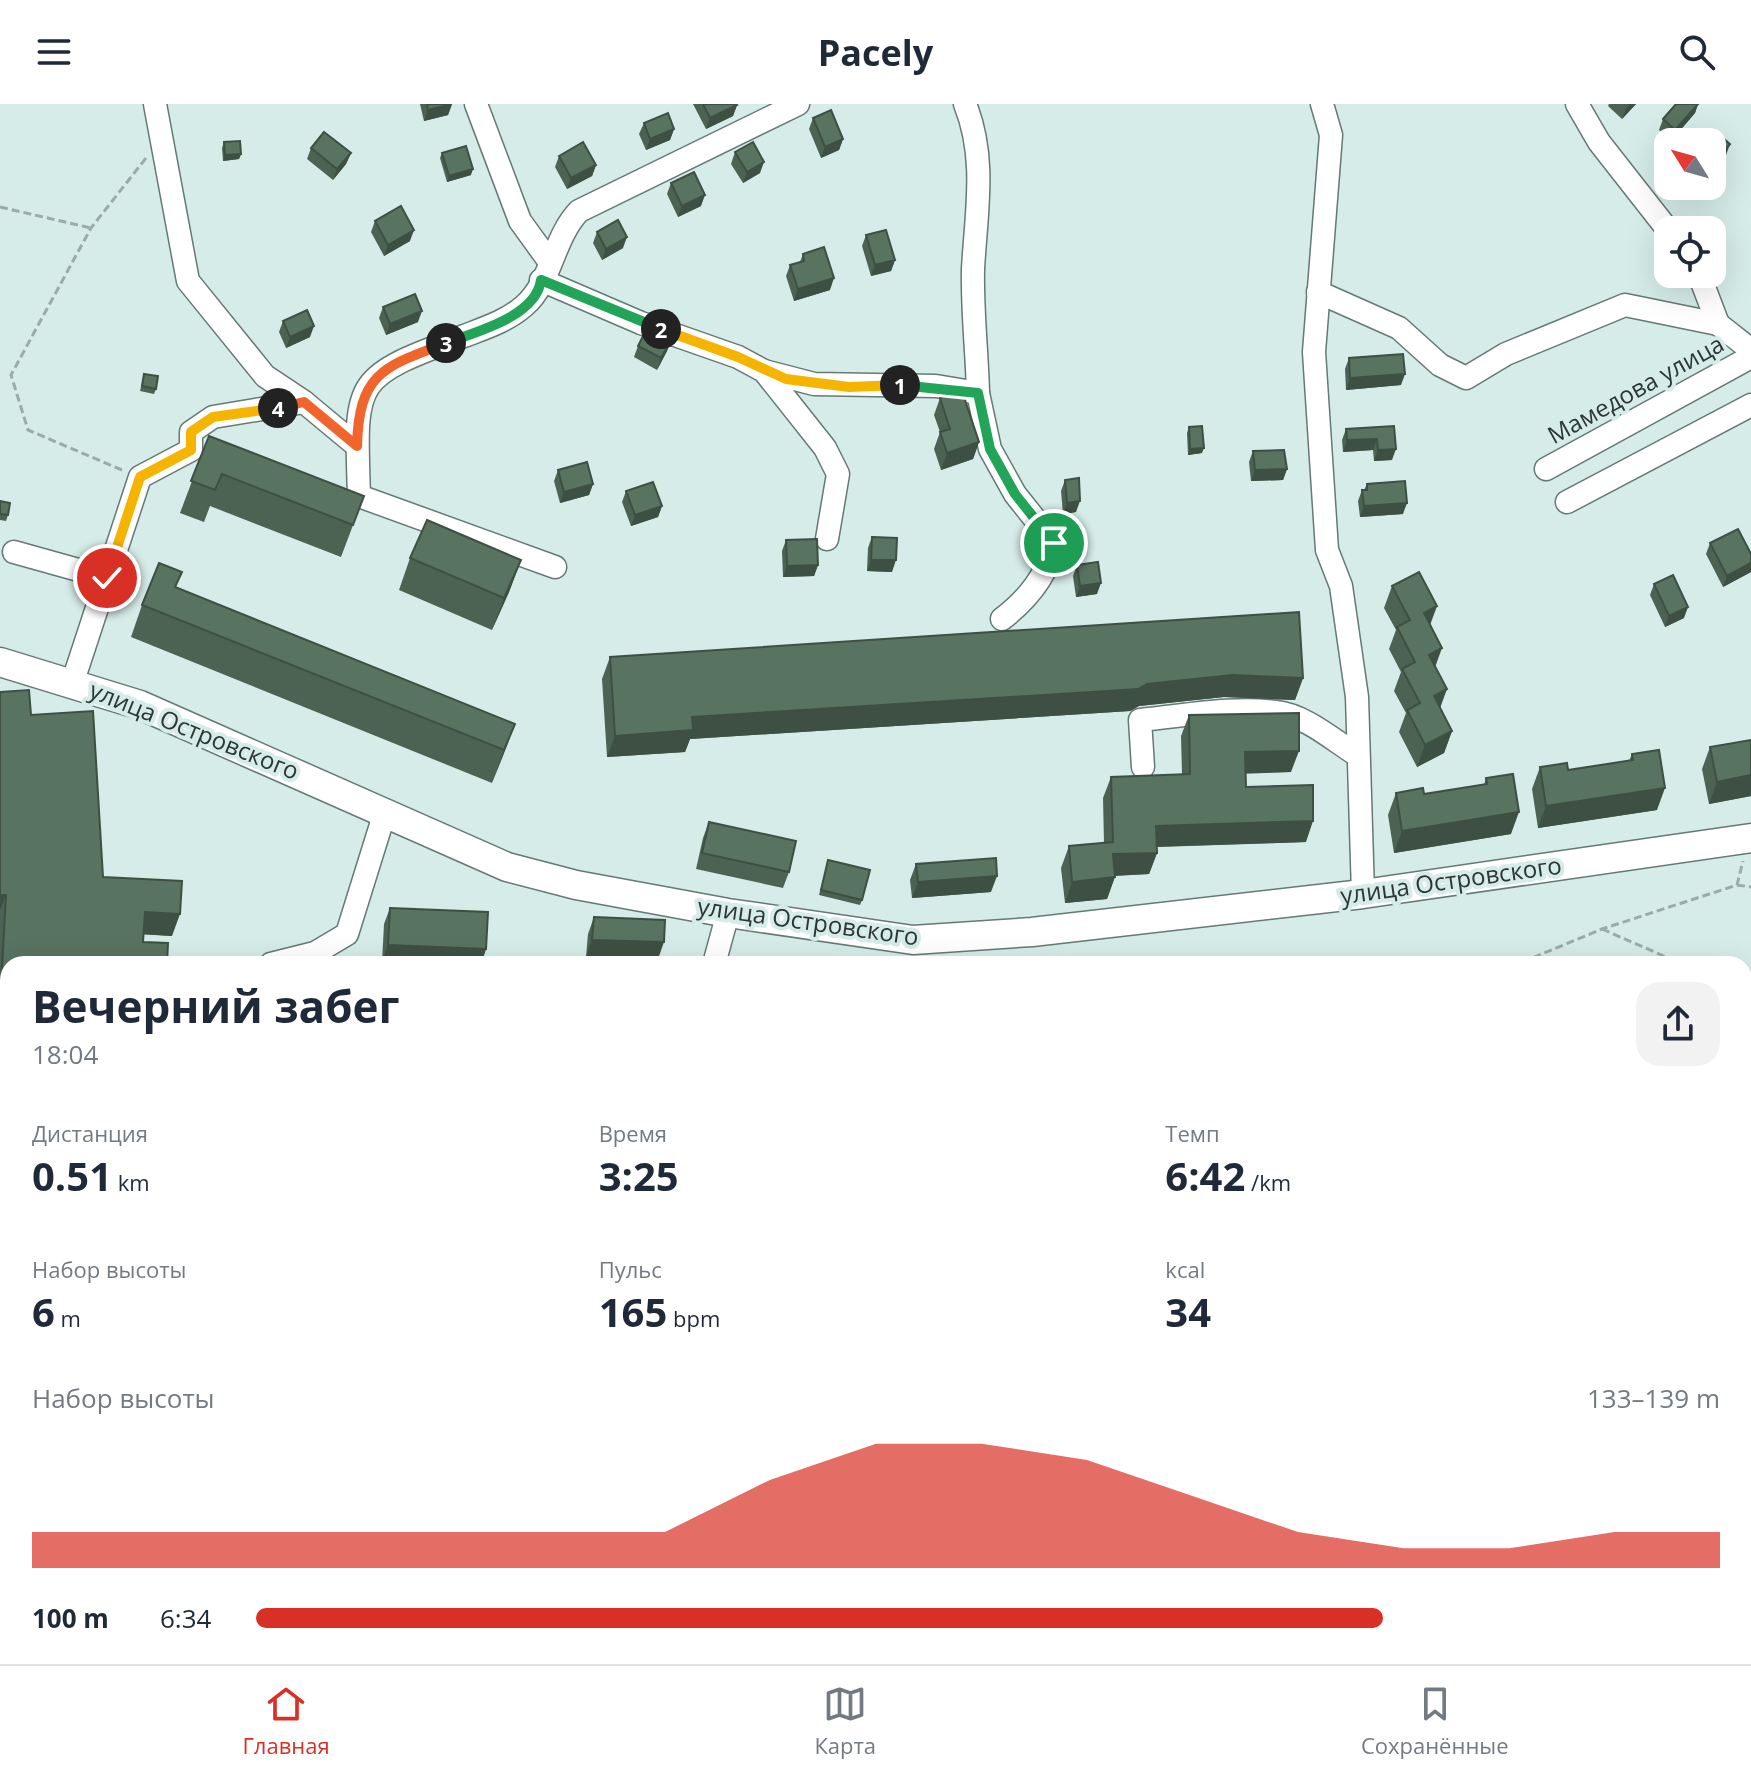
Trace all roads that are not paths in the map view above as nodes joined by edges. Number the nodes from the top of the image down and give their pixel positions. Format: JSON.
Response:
{"nodes":[{"id":1,"x":155,"y":104,"type":"edge"},
{"id":2,"x":476,"y":104,"type":"edge"},
{"id":3,"x":798,"y":104,"type":"edge"},
{"id":4,"x":965,"y":104,"type":"edge"},
{"id":5,"x":1322,"y":104,"type":"edge"},
{"id":6,"x":1577,"y":104,"type":"edge"},
{"id":7,"x":1657,"y":216,"type":"edge"},
{"id":8,"x":545,"y":270,"type":"junction"},
{"id":9,"x":1704,"y":288,"type":"edge"},
{"id":10,"x":1318,"y":292,"type":"junction"},
{"id":11,"x":1718,"y":324,"type":"junction"},
{"id":12,"x":1751,"y":350,"type":"edge"},
{"id":13,"x":1751,"y":357,"type":"edge"},
{"id":14,"x":764,"y":371,"type":"junction"},
{"id":15,"x":978,"y":393,"type":"junction"},
{"id":16,"x":304,"y":402,"type":"junction"},
{"id":17,"x":1751,"y":405,"type":"edge"},
{"id":18,"x":357,"y":446,"type":"junction"},
{"id":19,"x":217,"y":448,"type":"edge"},
{"id":20,"x":191,"y":450,"type":"junction"},
{"id":21,"x":1546,"y":469,"type":"dead end"},
{"id":22,"x":331,"y":486,"type":"edge"},
{"id":23,"x":359,"y":496,"type":"junction"},
{"id":24,"x":1567,"y":502,"type":"dead end"},
{"id":25,"x":827,"y":539,"type":"dead end"},
{"id":26,"x":14,"y":552,"type":"dead end"},
{"id":27,"x":555,"y":567,"type":"dead end"},
{"id":28,"x":107,"y":578,"type":"junction"},
{"id":29,"x":1002,"y":619,"type":"dead end"},
{"id":30,"x":0,"y":662,"type":"edge"},
{"id":31,"x":73,"y":681,"type":"junction"},
{"id":32,"x":1357,"y":755,"type":"junction"},
{"id":33,"x":1143,"y":767,"type":"dead end"},
{"id":34,"x":385,"y":812,"type":"junction"},
{"id":35,"x":1750,"y":838,"type":"edge"},
{"id":36,"x":1363,"y":894,"type":"junction"},
{"id":37,"x":728,"y":913,"type":"junction"},
{"id":38,"x":303,"y":956,"type":"edge"},
{"id":39,"x":716,"y":956,"type":"edge"}],
"edges":[{"from":1,"to":16,"type":"street"},
{"from":2,"to":8,"type":"street"},
{"from":3,"to":8,"type":"street"},
{"from":4,"to":15,"type":"street"},
{"from":5,"to":10,"type":"street"},
{"from":6,"to":7,"type":"street"},
{"from":8,"to":14,"type":"street"},
{"from":8,"to":18,"type":"street"},
{"from":9,"to":11,"type":"street","name":"Мамедова улица"},
{"from":10,"to":11,"type":"street"},
{"from":10,"to":32,"type":"street"},
{"from":11,"to":12,"type":"street"},
{"from":13,"to":21,"type":"street","name":"Мамедова улица"},
{"from":14,"to":15,"type":"street"},
{"from":14,"to":25,"type":"street"},
{"from":15,"to":29,"type":"street"},
{"from":16,"to":18,"type":"street"},
{"from":16,"to":20,"type":"street"},
{"from":17,"to":24,"type":"street"},
{"from":18,"to":23,"type":"street"},
{"from":19,"to":20,"type":"street"},
{"from":20,"to":28,"type":"street"},
{"from":22,"to":23,"type":"street"},
{"from":23,"to":27,"type":"street"},
{"from":26,"to":28,"type":"street"},
{"from":28,"to":31,"type":"street"},
{"from":30,"to":31,"type":"main road","name":"улица Островского"},
{"from":31,"to":34,"type":"main road","name":"улица Островского"},
{"from":32,"to":33,"type":"street"},
{"from":32,"to":36,"type":"street"},
{"from":34,"to":37,"type":"main road","name":"улица Островского"},
{"from":34,"to":38,"type":"street"},
{"from":35,"to":36,"type":"main road","name":"улица Островского"},
{"from":36,"to":37,"type":"main road","name":"улица Островского"},
{"from":37,"to":39,"type":"street"}]}
